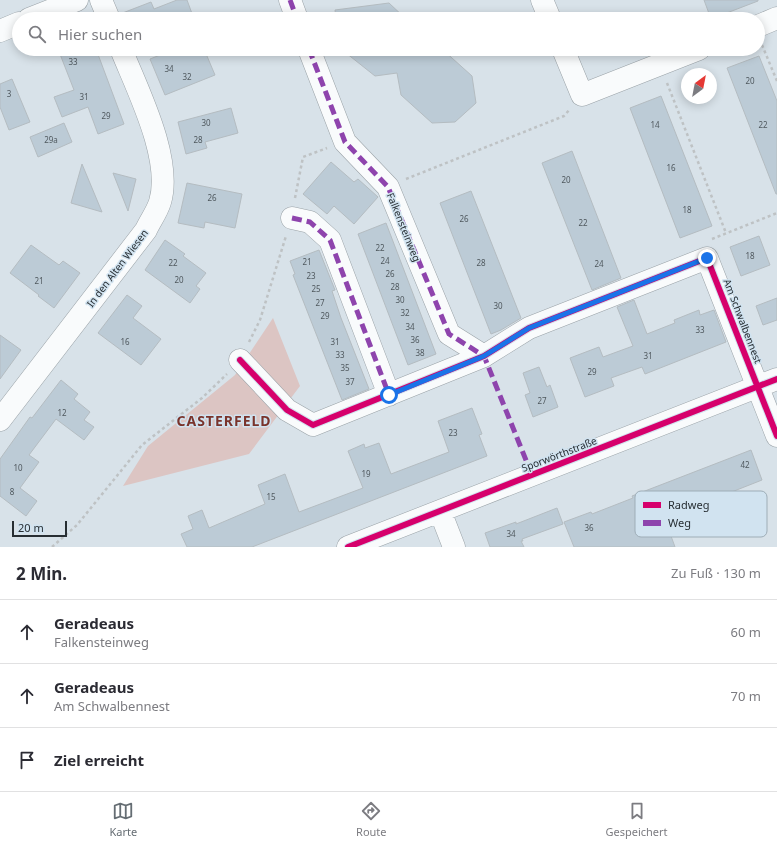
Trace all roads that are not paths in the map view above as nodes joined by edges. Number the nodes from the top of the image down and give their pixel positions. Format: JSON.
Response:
{"nodes":[{"id":1,"x":76,"y":0,"type":"edge"},
{"id":2,"x":101,"y":0,"type":"edge"},
{"id":3,"x":290,"y":0,"type":"edge"},
{"id":4,"x":542,"y":0,"type":"edge"},
{"id":5,"x":47,"y":12,"type":"edge"},
{"id":6,"x":106,"y":12,"type":"edge"},
{"id":7,"x":294,"y":12,"type":"edge"},
{"id":8,"x":547,"y":12,"type":"edge"},
{"id":9,"x":777,"y":18,"type":"edge"},
{"id":10,"x":12,"y":26,"type":"edge"},
{"id":11,"x":765,"y":28,"type":"edge"},
{"id":12,"x":0,"y":31,"type":"edge"},
{"id":13,"x":124,"y":56,"type":"edge"},
{"id":14,"x":312,"y":56,"type":"edge"},
{"id":15,"x":566,"y":56,"type":"edge"},
{"id":16,"x":681,"y":56,"type":"edge"},
{"id":17,"x":292,"y":218,"type":"road end"},
{"id":18,"x":484,"y":356,"type":"junction"},
{"id":19,"x":240,"y":360,"type":"road end"},
{"id":20,"x":767,"y":383,"type":"edge"},
{"id":21,"x":389,"y":395,"type":"junction"},
{"id":22,"x":0,"y":420,"type":"edge"},
{"id":23,"x":777,"y":436,"type":"edge"},
{"id":24,"x":440,"y":511,"type":"junction"},
{"id":25,"x":348,"y":547,"type":"edge"},
{"id":26,"x":454,"y":547,"type":"edge"}],
"edges":[{"from":1,"to":5,"type":"street"},
{"from":2,"to":6,"type":"street"},
{"from":3,"to":7,"type":"street"},
{"from":4,"to":8,"type":"street"},
{"from":9,"to":11,"type":"street"},
{"from":10,"to":12,"type":"street"},
{"from":13,"to":22,"type":"street","name":"In den Alten Wiesen"},
{"from":14,"to":18,"type":"street","name":"Falkensteinweg"},
{"from":15,"to":16,"type":"street"},
{"from":17,"to":21,"type":"street"},
{"from":18,"to":20,"type":"street","name":"Am Schwalbennest"},
{"from":18,"to":21,"type":"street"},
{"from":19,"to":21,"type":"street"},
{"from":20,"to":23,"type":"street","name":"Am Schwalbennest"},
{"from":20,"to":24,"type":"street","name":"Sporwörthstraße"},
{"from":24,"to":25,"type":"street","name":"Sporwörthstraße"},
{"from":24,"to":26,"type":"street"}]}
